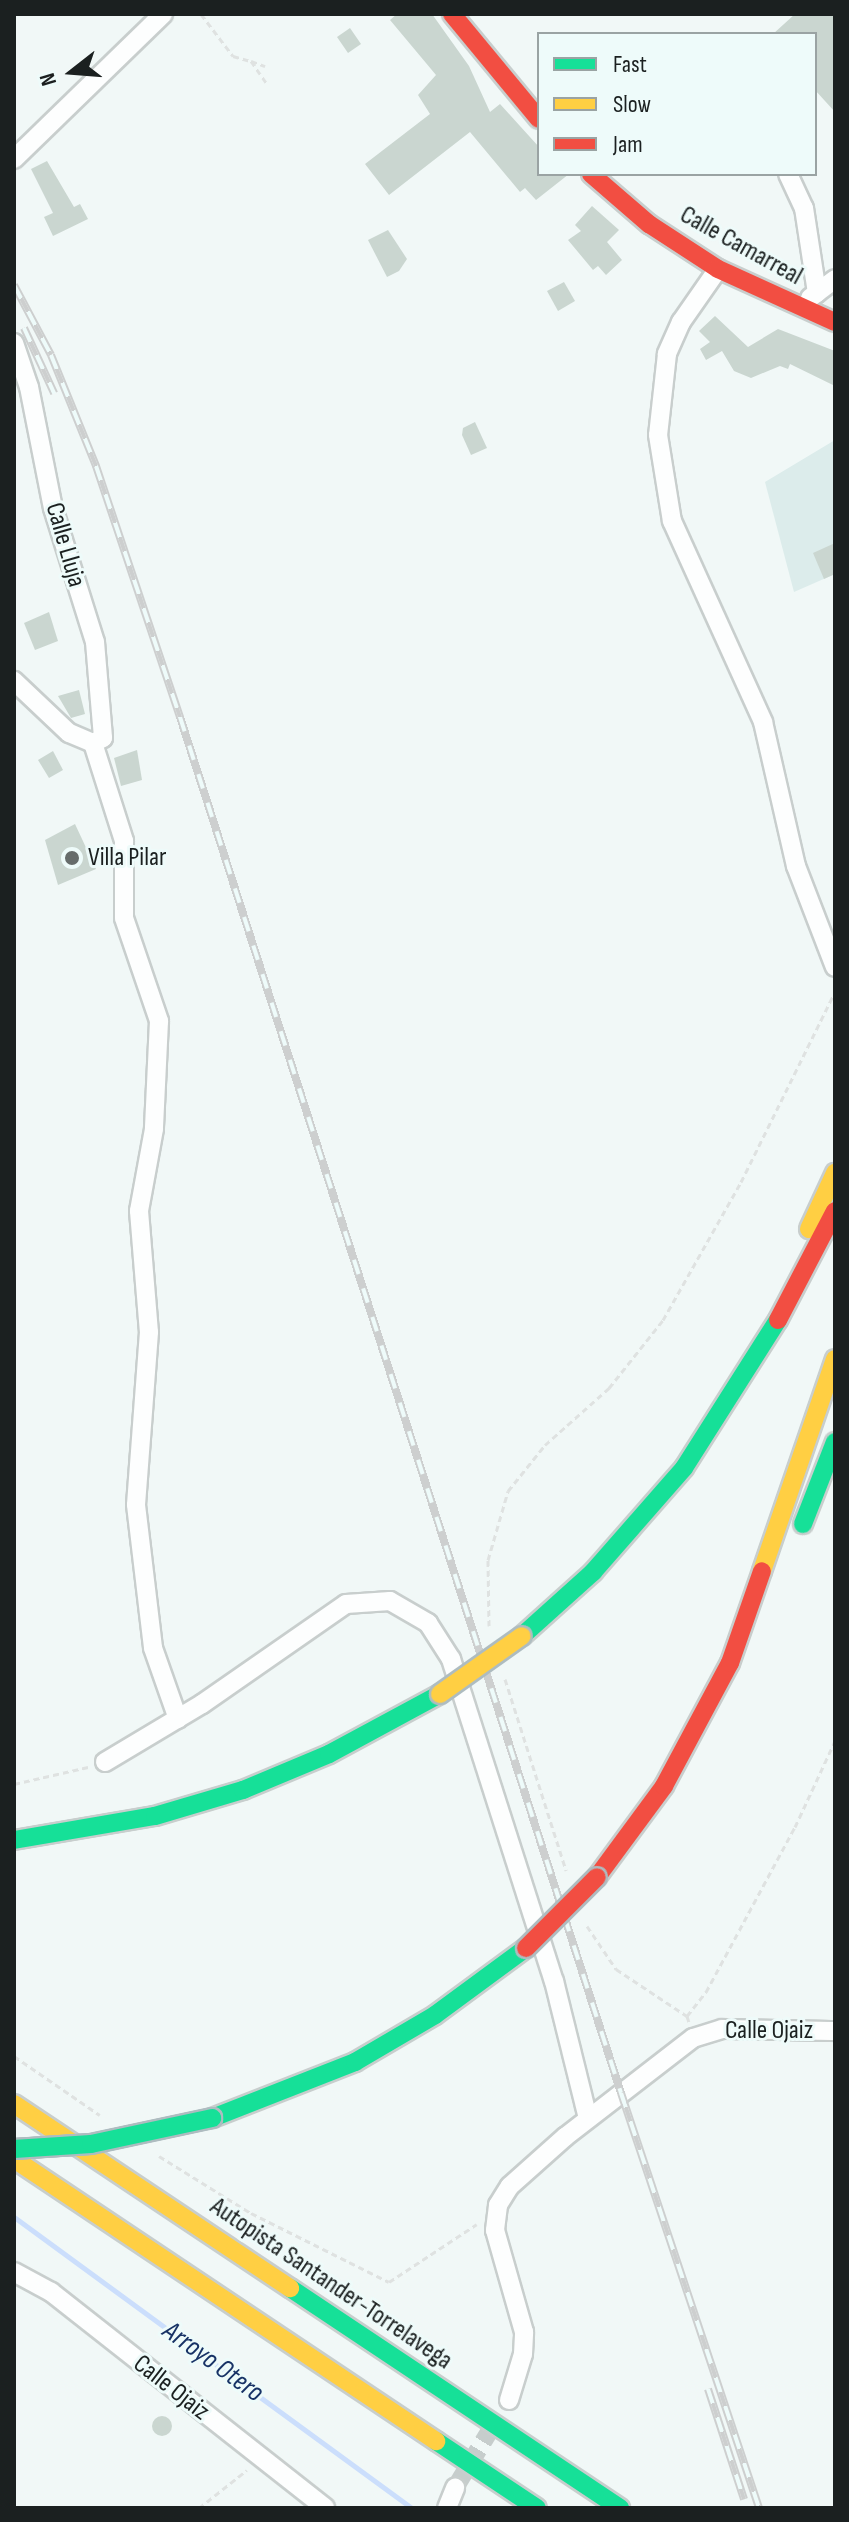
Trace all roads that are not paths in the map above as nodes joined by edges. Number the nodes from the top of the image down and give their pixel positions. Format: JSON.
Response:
{"nodes":[{"id":1,"x":163,"y":14,"type":"edge"},
{"id":2,"x":452,"y":14,"type":"edge"},
{"id":3,"x":537,"y":117,"type":"edge"},
{"id":4,"x":14,"y":159,"type":"edge"},
{"id":5,"x":593,"y":176,"type":"edge"},
{"id":6,"x":789,"y":176,"type":"edge"},
{"id":7,"x":718,"y":269,"type":"junction"},
{"id":8,"x":835,"y":279,"type":"edge"},
{"id":9,"x":817,"y":293,"type":"junction"},
{"id":10,"x":798,"y":307,"type":"junction"},
{"id":11,"x":835,"y":322,"type":"edge"},
{"id":12,"x":14,"y":343,"type":"edge"},
{"id":13,"x":14,"y":681,"type":"edge"},
{"id":14,"x":93,"y":743,"type":"junction"},
{"id":15,"x":835,"y":967,"type":"edge"},
{"id":16,"x":835,"y":1173,"type":"edge"},
{"id":17,"x":835,"y":1211,"type":"edge"},
{"id":18,"x":835,"y":1359,"type":"edge"},
{"id":19,"x":711,"y":1431,"type":"junction"},
{"id":20,"x":835,"y":1442,"type":"edge"},
{"id":21,"x":796,"y":1542,"type":"dead end"},
{"id":22,"x":778,"y":1586,"type":"dead end"},
{"id":23,"x":178,"y":1719,"type":"junction"},
{"id":24,"x":105,"y":1762,"type":"road end"},
{"id":25,"x":638,"y":1823,"type":"junction"},
{"id":26,"x":14,"y":1840,"type":"edge"},
{"id":27,"x":835,"y":2031,"type":"edge"},
{"id":28,"x":14,"y":2104,"type":"edge"},
{"id":29,"x":588,"y":2118,"type":"junction"},
{"id":30,"x":14,"y":2149,"type":"edge"},
{"id":31,"x":14,"y":2159,"type":"edge"},
{"id":32,"x":14,"y":2272,"type":"edge"},
{"id":33,"x":509,"y":2400,"type":"tunnel mouth"},
{"id":34,"x":455,"y":2488,"type":"tunnel mouth"},
{"id":35,"x":325,"y":2508,"type":"edge"},
{"id":36,"x":447,"y":2508,"type":"edge"},
{"id":37,"x":537,"y":2508,"type":"edge"},
{"id":38,"x":620,"y":2508,"type":"edge"}],
"edges":[{"from":1,"to":4,"type":"street"},
{"from":2,"to":3,"type":"highway"},
{"from":5,"to":7,"type":"highway","name":"Calle Camarreal"},
{"from":6,"to":9,"type":"street"},
{"from":7,"to":10,"type":"highway","name":"Calle Camarreal"},
{"from":7,"to":15,"type":"street"},
{"from":8,"to":9,"type":"street"},
{"from":9,"to":10,"type":"street"},
{"from":10,"to":11,"type":"highway","name":"Calle Camarreal"},
{"from":12,"to":14,"type":"street","name":"Calle Lluja"},
{"from":13,"to":14,"type":"street"},
{"from":14,"to":23,"type":"street"},
{"from":16,"to":19,"type":"highway"},
{"from":17,"to":19,"type":"highway"},
{"from":18,"to":25,"type":"highway"},
{"from":19,"to":26,"type":"highway","bridge":true},
{"from":20,"to":21,"type":"highway"},
{"from":22,"to":25,"type":"highway"},
{"from":23,"to":24,"type":"street"},
{"from":23,"to":29,"type":"street"},
{"from":25,"to":30,"type":"highway","bridge":true},
{"from":27,"to":29,"type":"street","name":"Calle Ojaiz"},
{"from":28,"to":38,"type":"highway","name":"Autopista Santander-Torrelavega"},
{"from":29,"to":33,"type":"street","name":"Calle Ojaiz"},
{"from":31,"to":37,"type":"highway"},
{"from":32,"to":35,"type":"street","name":"Calle Ojaiz"},
{"from":34,"to":36,"type":"street"}]}
